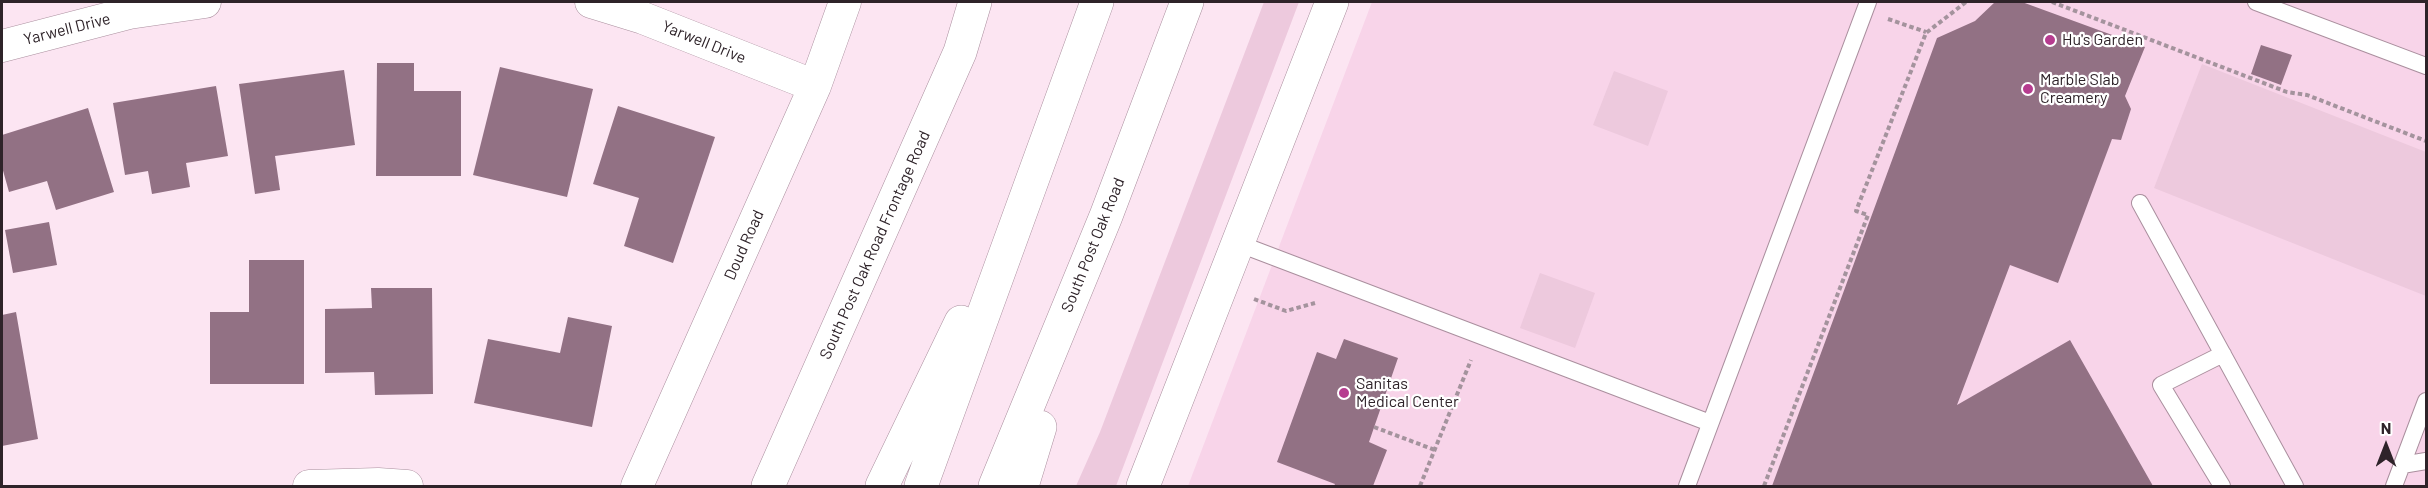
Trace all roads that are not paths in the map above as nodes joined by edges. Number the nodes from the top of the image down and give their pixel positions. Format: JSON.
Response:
{"nodes":[{"id":1,"x":204,"y":2,"type":"edge"},
{"id":2,"x":591,"y":2,"type":"edge"},
{"id":3,"x":845,"y":2,"type":"edge"},
{"id":4,"x":975,"y":2,"type":"edge"},
{"id":5,"x":1097,"y":2,"type":"edge"},
{"id":6,"x":1187,"y":2,"type":"edge"},
{"id":7,"x":1332,"y":2,"type":"edge"},
{"id":8,"x":1868,"y":2,"type":"edge"},
{"id":9,"x":2256,"y":2,"type":"edge"},
{"id":10,"x":2,"y":45,"type":"edge"},
{"id":11,"x":2427,"y":66,"type":"edge"},
{"id":12,"x":815,"y":86,"type":"junction"},
{"id":13,"x":1047,"y":142,"type":"junction"},
{"id":14,"x":2140,"y":203,"type":"dead end"},
{"id":15,"x":1106,"y":216,"type":"junction"},
{"id":16,"x":1237,"y":243,"type":"junction"},
{"id":17,"x":2223,"y":354,"type":"junction"},
{"id":18,"x":2427,"y":401,"type":"edge"},
{"id":19,"x":1710,"y":423,"type":"junction"},
{"id":20,"x":2427,"y":461,"type":"edge"},
{"id":21,"x":2402,"y":465,"type":"junction"},
{"id":22,"x":309,"y":486,"type":"edge"},
{"id":23,"x":407,"y":486,"type":"edge"},
{"id":24,"x":638,"y":486,"type":"edge"},
{"id":25,"x":768,"y":486,"type":"edge"},
{"id":26,"x":882,"y":486,"type":"edge"},
{"id":27,"x":921,"y":486,"type":"edge"},
{"id":28,"x":995,"y":486,"type":"edge"},
{"id":29,"x":1022,"y":486,"type":"edge"},
{"id":30,"x":1143,"y":486,"type":"edge"},
{"id":31,"x":1688,"y":486,"type":"edge"},
{"id":32,"x":2222,"y":486,"type":"edge"},
{"id":33,"x":2295,"y":486,"type":"edge"},
{"id":34,"x":2394,"y":486,"type":"edge"}],
"edges":[{"from":1,"to":10,"type":"street","name":"Yarwell Drive"},
{"from":2,"to":12,"type":"street","name":"Yarwell Drive"},
{"from":3,"to":12,"type":"street","name":"Doud Road"},
{"from":4,"to":25,"type":"main road","name":"South Post Oak Road Frontage Road"},
{"from":5,"to":13,"type":"main road"},
{"from":6,"to":15,"type":"main road","name":"South Post Oak Road"},
{"from":7,"to":16,"type":"main road"},
{"from":8,"to":19,"type":"lane"},
{"from":9,"to":11,"type":"lane"},
{"from":12,"to":24,"type":"street","name":"Doud Road"},
{"from":13,"to":26,"type":"main road"},
{"from":13,"to":27,"type":"main road"},
{"from":14,"to":17,"type":"lane"},
{"from":15,"to":28,"type":"main road","name":"South Post Oak Road"},
{"from":15,"to":29,"type":"main road"},
{"from":16,"to":19,"type":"lane"},
{"from":16,"to":30,"type":"main road"},
{"from":17,"to":32,"type":"lane"},
{"from":17,"to":33,"type":"lane"},
{"from":18,"to":21,"type":"lane"},
{"from":19,"to":31,"type":"lane"},
{"from":20,"to":21,"type":"lane"},
{"from":21,"to":34,"type":"lane"},
{"from":22,"to":23,"type":"street"}]}
